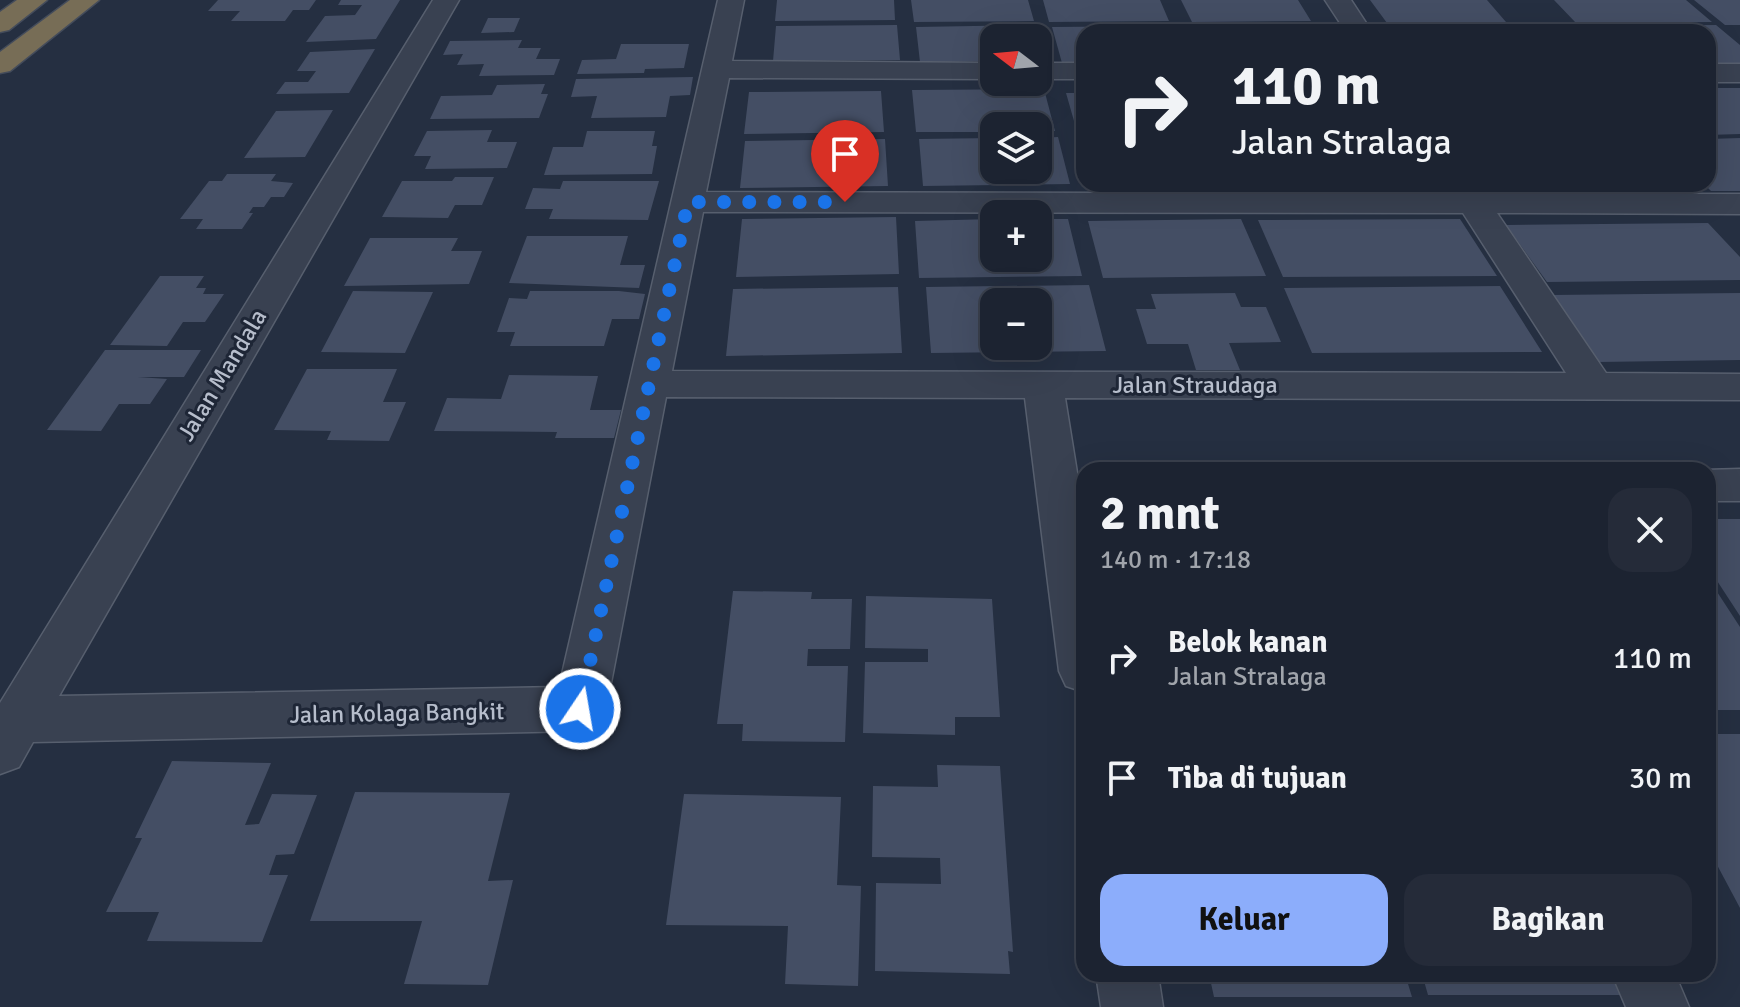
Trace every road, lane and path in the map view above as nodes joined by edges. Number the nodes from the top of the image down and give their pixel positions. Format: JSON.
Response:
{"nodes":[{"id":1,"x":34,"y":0,"type":"edge"},
{"id":2,"x":86,"y":0,"type":"edge"},
{"id":3,"x":446,"y":0,"type":"edge"},
{"id":4,"x":731,"y":0,"type":"edge"},
{"id":5,"x":1338,"y":0,"type":"edge"},
{"id":6,"x":0,"y":24,"type":"edge"},
{"id":7,"x":1354,"y":24,"type":"edge"},
{"id":8,"x":0,"y":65,"type":"edge"},
{"id":9,"x":716,"y":69,"type":"junction"},
{"id":10,"x":980,"y":71,"type":"edge"},
{"id":11,"x":1052,"y":71,"type":"edge"},
{"id":12,"x":1076,"y":71,"type":"edge"},
{"id":13,"x":1716,"y":73,"type":"edge"},
{"id":14,"x":1740,"y":73,"type":"edge"},
{"id":15,"x":1467,"y":194,"type":"edge"},
{"id":16,"x":688,"y":202,"type":"junction"},
{"id":17,"x":1740,"y":204,"type":"edge"},
{"id":18,"x":649,"y":384,"type":"junction"},
{"id":19,"x":1043,"y":385,"type":"junction"},
{"id":20,"x":1595,"y":387,"type":"junction"},
{"id":21,"x":1740,"y":387,"type":"edge"},
{"id":22,"x":1070,"y":477,"type":"edge"},
{"id":23,"x":1716,"y":485,"type":"edge"},
{"id":24,"x":1740,"y":485,"type":"edge"},
{"id":25,"x":1076,"y":560,"type":"edge"},
{"id":26,"x":8,"y":735,"type":"edge"},
{"id":27,"x":1128,"y":982,"type":"edge"},
{"id":28,"x":1647,"y":982,"type":"edge"},
{"id":29,"x":1132,"y":1007,"type":"edge"},
{"id":30,"x":1658,"y":1007,"type":"edge"}],
"edges":[{"from":1,"to":6,"type":"highway"},
{"from":2,"to":8,"type":"highway"},
{"from":3,"to":26,"type":"street","name":"Jalan Mandala"},
{"from":4,"to":9,"type":"street","name":"Jalan Kolaga Bangkit"},
{"from":5,"to":7,"type":"street"},
{"from":9,"to":10,"type":"street"},
{"from":9,"to":16,"type":"street","name":"Jalan Kolaga Bangkit"},
{"from":11,"to":12,"type":"street"},
{"from":13,"to":14,"type":"street"},
{"from":15,"to":16,"type":"street"},
{"from":15,"to":17,"type":"street"},
{"from":15,"to":20,"type":"street"},
{"from":16,"to":18,"type":"street","name":"Jalan Kolaga Bangkit"},
{"from":18,"to":19,"type":"street","name":"Jalan Straudaga"},
{"from":18,"to":26,"type":"street","name":"Jalan Kolaga Bangkit"},
{"from":19,"to":20,"type":"street","name":"Jalan Straudaga"},
{"from":19,"to":22,"type":"street"},
{"from":20,"to":21,"type":"street","name":"Jalan Straudaga"},
{"from":22,"to":25,"type":"street"},
{"from":23,"to":24,"type":"street"},
{"from":27,"to":29,"type":"street"},
{"from":28,"to":30,"type":"street"}]}
